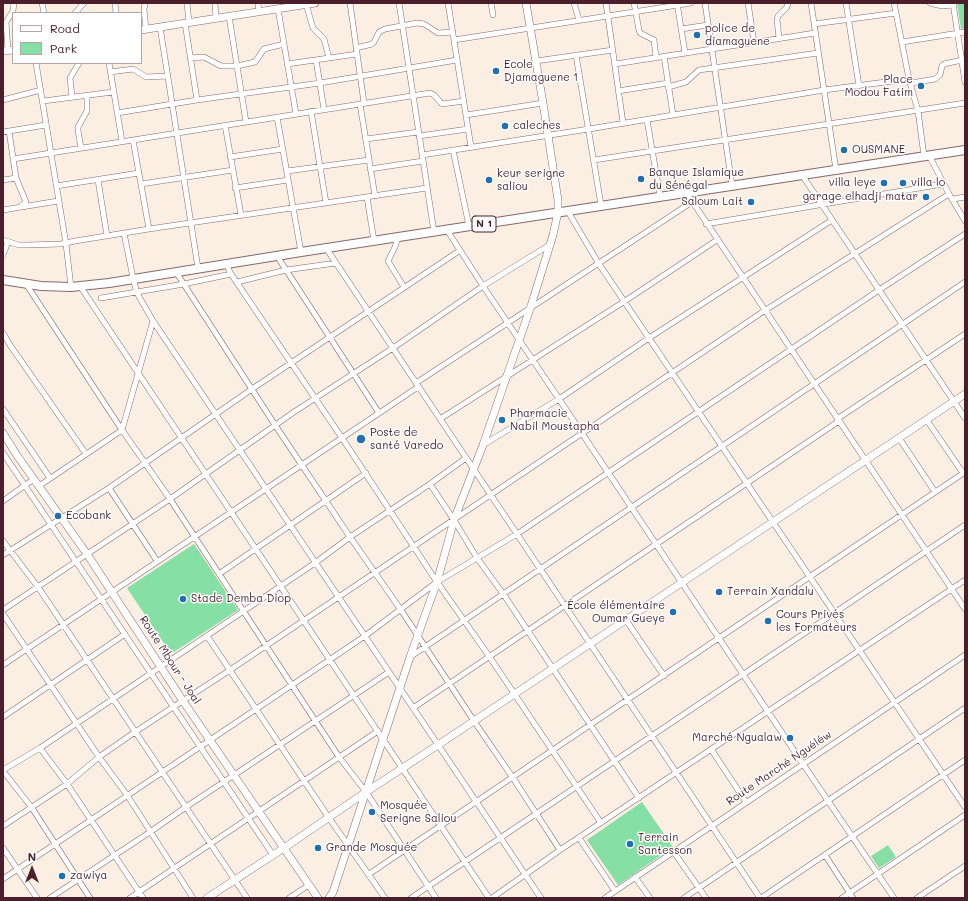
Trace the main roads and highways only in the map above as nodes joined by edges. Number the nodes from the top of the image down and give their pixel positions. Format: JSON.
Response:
{"nodes":[{"id":1,"x":315,"y":3,"type":"edge"},
{"id":2,"x":526,"y":3,"type":"edge"},
{"id":3,"x":282,"y":6,"type":"edge"},
{"id":4,"x":144,"y":29,"type":"edge"},
{"id":5,"x":965,"y":150,"type":"edge"},
{"id":6,"x":558,"y":212,"type":"junction"},
{"id":7,"x":3,"y":280,"type":"edge"},
{"id":8,"x":965,"y":394,"type":"edge"},
{"id":9,"x":3,"y":434,"type":"edge"},
{"id":10,"x":366,"y":792,"type":"junction"},
{"id":11,"x":284,"y":848,"type":"junction"},
{"id":12,"x":207,"y":898,"type":"edge"},
{"id":13,"x":318,"y":898,"type":"edge"},
{"id":14,"x":329,"y":898,"type":"edge"}],
"edges":[{"from":1,"to":3,"type":"main road"},
{"from":2,"to":6,"type":"main road"},
{"from":3,"to":4,"type":"main road"},
{"from":5,"to":6,"type":"highway","number":"N 1"},
{"from":6,"to":7,"type":"highway","number":"N 1"},
{"from":6,"to":10,"type":"main road"},
{"from":8,"to":10,"type":"main road"},
{"from":9,"to":11,"type":"main road","name":"Route Mbour - Joal"},
{"from":10,"to":11,"type":"main road"},
{"from":10,"to":14,"type":"main road"},
{"from":11,"to":12,"type":"main road"},
{"from":11,"to":13,"type":"main road","name":"Route Mbour - Joal"}]}
